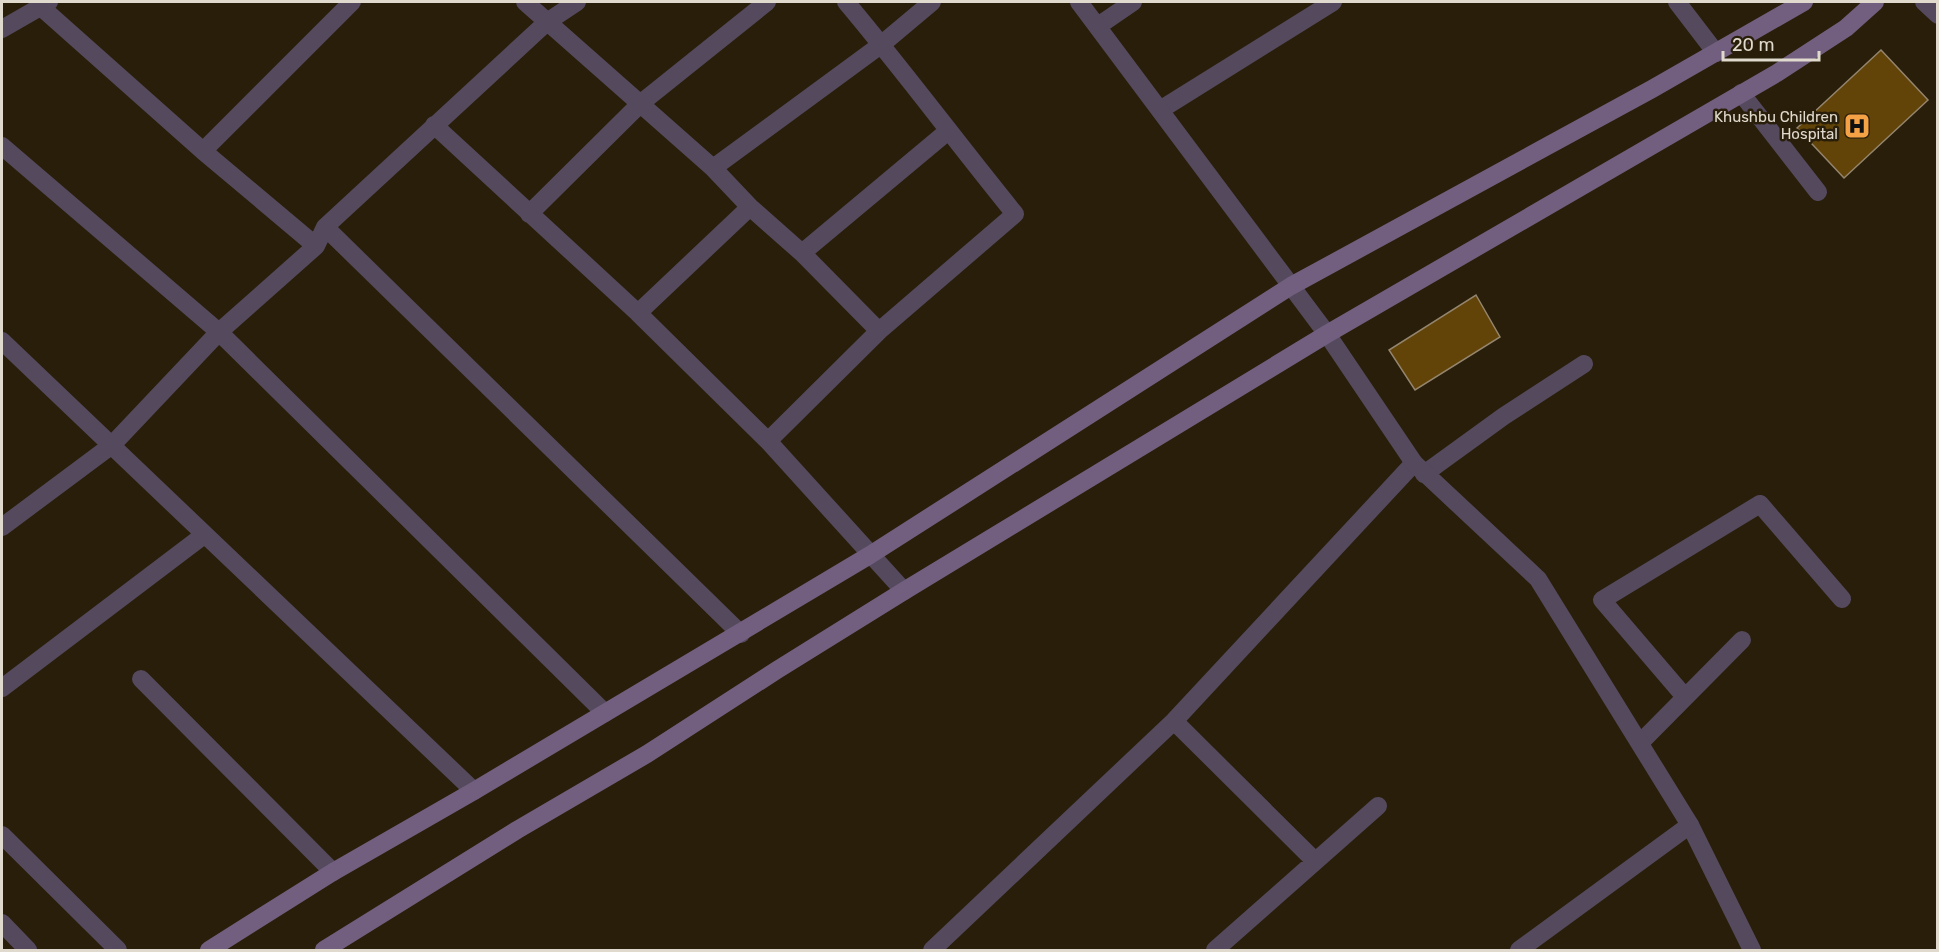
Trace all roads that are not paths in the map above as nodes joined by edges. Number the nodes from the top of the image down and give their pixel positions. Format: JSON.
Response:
{"nodes":[{"id":1,"x":352,"y":2,"type":"edge"},
{"id":2,"x":525,"y":2,"type":"edge"},
{"id":3,"x":577,"y":2,"type":"edge"},
{"id":4,"x":767,"y":2,"type":"edge"},
{"id":5,"x":846,"y":2,"type":"edge"},
{"id":6,"x":932,"y":2,"type":"edge"},
{"id":7,"x":1079,"y":2,"type":"edge"},
{"id":8,"x":1133,"y":2,"type":"edge"},
{"id":9,"x":1333,"y":2,"type":"edge"},
{"id":10,"x":1677,"y":2,"type":"edge"},
{"id":11,"x":1804,"y":2,"type":"edge"},
{"id":12,"x":1875,"y":2,"type":"edge"},
{"id":13,"x":1924,"y":2,"type":"edge"},
{"id":14,"x":45,"y":4,"type":"edge"},
{"id":15,"x":1938,"y":15,"type":"edge"},
{"id":16,"x":547,"y":22,"type":"junction"},
{"id":17,"x":1098,"y":26,"type":"junction"},
{"id":18,"x":2,"y":29,"type":"edge"},
{"id":19,"x":882,"y":44,"type":"junction"},
{"id":20,"x":1716,"y":53,"type":"junction"},
{"id":21,"x":1741,"y":93,"type":"junction"},
{"id":22,"x":640,"y":103,"type":"junction"},
{"id":23,"x":1160,"y":110,"type":"junction"},
{"id":24,"x":434,"y":124,"type":"junction"},
{"id":25,"x":948,"y":131,"type":"junction"},
{"id":26,"x":2,"y":146,"type":"edge"},
{"id":27,"x":203,"y":151,"type":"junction"},
{"id":28,"x":713,"y":168,"type":"junction"},
{"id":29,"x":1818,"y":192,"type":"dead end"},
{"id":30,"x":750,"y":207,"type":"junction"},
{"id":31,"x":529,"y":214,"type":"junction"},
{"id":32,"x":325,"y":227,"type":"junction"},
{"id":33,"x":316,"y":246,"type":"junction"},
{"id":34,"x":802,"y":253,"type":"junction"},
{"id":35,"x":1291,"y":286,"type":"junction"},
{"id":36,"x":638,"y":313,"type":"junction"},
{"id":37,"x":879,"y":331,"type":"junction"},
{"id":38,"x":219,"y":332,"type":"junction"},
{"id":39,"x":1327,"y":334,"type":"junction"},
{"id":40,"x":2,"y":341,"type":"edge"},
{"id":41,"x":1584,"y":364,"type":"dead end"},
{"id":42,"x":768,"y":441,"type":"junction"},
{"id":43,"x":112,"y":445,"type":"junction"},
{"id":44,"x":1419,"y":468,"type":"junction"},
{"id":45,"x":2,"y":527,"type":"edge"},
{"id":46,"x":204,"y":535,"type":"junction"},
{"id":47,"x":870,"y":555,"type":"junction"},
{"id":48,"x":904,"y":591,"type":"junction"},
{"id":49,"x":1842,"y":599,"type":"dead end"},
{"id":50,"x":741,"y":634,"type":"junction"},
{"id":51,"x":1742,"y":640,"type":"dead end"},
{"id":52,"x":141,"y":679,"type":"dead end"},
{"id":53,"x":2,"y":688,"type":"edge"},
{"id":54,"x":1685,"y":697,"type":"junction"},
{"id":55,"x":605,"y":713,"type":"junction"},
{"id":56,"x":1174,"y":721,"type":"junction"},
{"id":57,"x":1640,"y":743,"type":"junction"},
{"id":58,"x":474,"y":792,"type":"junction"},
{"id":59,"x":1378,"y":806,"type":"dead end"},
{"id":60,"x":1690,"y":825,"type":"junction"},
{"id":61,"x":2,"y":835,"type":"edge"},
{"id":62,"x":1315,"y":861,"type":"junction"},
{"id":63,"x":333,"y":872,"type":"junction"},
{"id":64,"x":2,"y":923,"type":"edge"},
{"id":65,"x":28,"y":951,"type":"edge"},
{"id":66,"x":118,"y":951,"type":"edge"},
{"id":67,"x":209,"y":951,"type":"edge"},
{"id":68,"x":324,"y":951,"type":"edge"},
{"id":69,"x":932,"y":951,"type":"edge"},
{"id":70,"x":1215,"y":951,"type":"edge"},
{"id":71,"x":1519,"y":951,"type":"edge"},
{"id":72,"x":1752,"y":951,"type":"edge"}],
"edges":[{"from":1,"to":27,"type":"street"},
{"from":2,"to":16,"type":"street"},
{"from":3,"to":16,"type":"street"},
{"from":4,"to":22,"type":"street"},
{"from":5,"to":19,"type":"street"},
{"from":6,"to":19,"type":"street"},
{"from":7,"to":17,"type":"street"},
{"from":8,"to":17,"type":"street"},
{"from":9,"to":23,"type":"street"},
{"from":10,"to":20,"type":"street"},
{"from":11,"to":20,"type":"main road"},
{"from":12,"to":21,"type":"main road"},
{"from":13,"to":15,"type":"street"},
{"from":14,"to":18,"type":"street"},
{"from":14,"to":27,"type":"street"},
{"from":16,"to":22,"type":"street"},
{"from":16,"to":24,"type":"street"},
{"from":17,"to":23,"type":"street"},
{"from":19,"to":25,"type":"street"},
{"from":19,"to":28,"type":"street"},
{"from":20,"to":35,"type":"main road"},
{"from":21,"to":29,"type":"street"},
{"from":21,"to":39,"type":"main road"},
{"from":22,"to":28,"type":"street"},
{"from":22,"to":31,"type":"street"},
{"from":23,"to":35,"type":"street"},
{"from":24,"to":31,"type":"street"},
{"from":24,"to":32,"type":"street"},
{"from":25,"to":34,"type":"street"},
{"from":25,"to":37,"type":"street"},
{"from":26,"to":38,"type":"street"},
{"from":27,"to":33,"type":"street"},
{"from":28,"to":30,"type":"street"},
{"from":30,"to":34,"type":"street"},
{"from":30,"to":36,"type":"street"},
{"from":31,"to":36,"type":"street"},
{"from":32,"to":33,"type":"street"},
{"from":32,"to":50,"type":"street"},
{"from":33,"to":38,"type":"street"},
{"from":34,"to":37,"type":"street"},
{"from":35,"to":39,"type":"street"},
{"from":35,"to":47,"type":"main road"},
{"from":36,"to":42,"type":"street"},
{"from":37,"to":42,"type":"street"},
{"from":38,"to":43,"type":"street"},
{"from":38,"to":55,"type":"street"},
{"from":39,"to":44,"type":"street"},
{"from":39,"to":48,"type":"main road"},
{"from":40,"to":43,"type":"street"},
{"from":41,"to":44,"type":"street"},
{"from":42,"to":47,"type":"street"},
{"from":43,"to":45,"type":"street"},
{"from":43,"to":46,"type":"street"},
{"from":44,"to":56,"type":"street"},
{"from":44,"to":57,"type":"street"},
{"from":46,"to":53,"type":"street"},
{"from":46,"to":58,"type":"street"},
{"from":47,"to":48,"type":"street"},
{"from":47,"to":50,"type":"main road"},
{"from":48,"to":68,"type":"main road"},
{"from":49,"to":54,"type":"street"},
{"from":50,"to":55,"type":"main road"},
{"from":51,"to":54,"type":"street"},
{"from":52,"to":63,"type":"street"},
{"from":54,"to":57,"type":"street"},
{"from":55,"to":58,"type":"main road"},
{"from":56,"to":62,"type":"street"},
{"from":56,"to":69,"type":"street"},
{"from":57,"to":60,"type":"street"},
{"from":58,"to":63,"type":"main road"},
{"from":59,"to":62,"type":"street"},
{"from":60,"to":71,"type":"street"},
{"from":60,"to":72,"type":"street"},
{"from":61,"to":66,"type":"street"},
{"from":62,"to":70,"type":"street"},
{"from":63,"to":67,"type":"main road"},
{"from":64,"to":65,"type":"street"}]}
